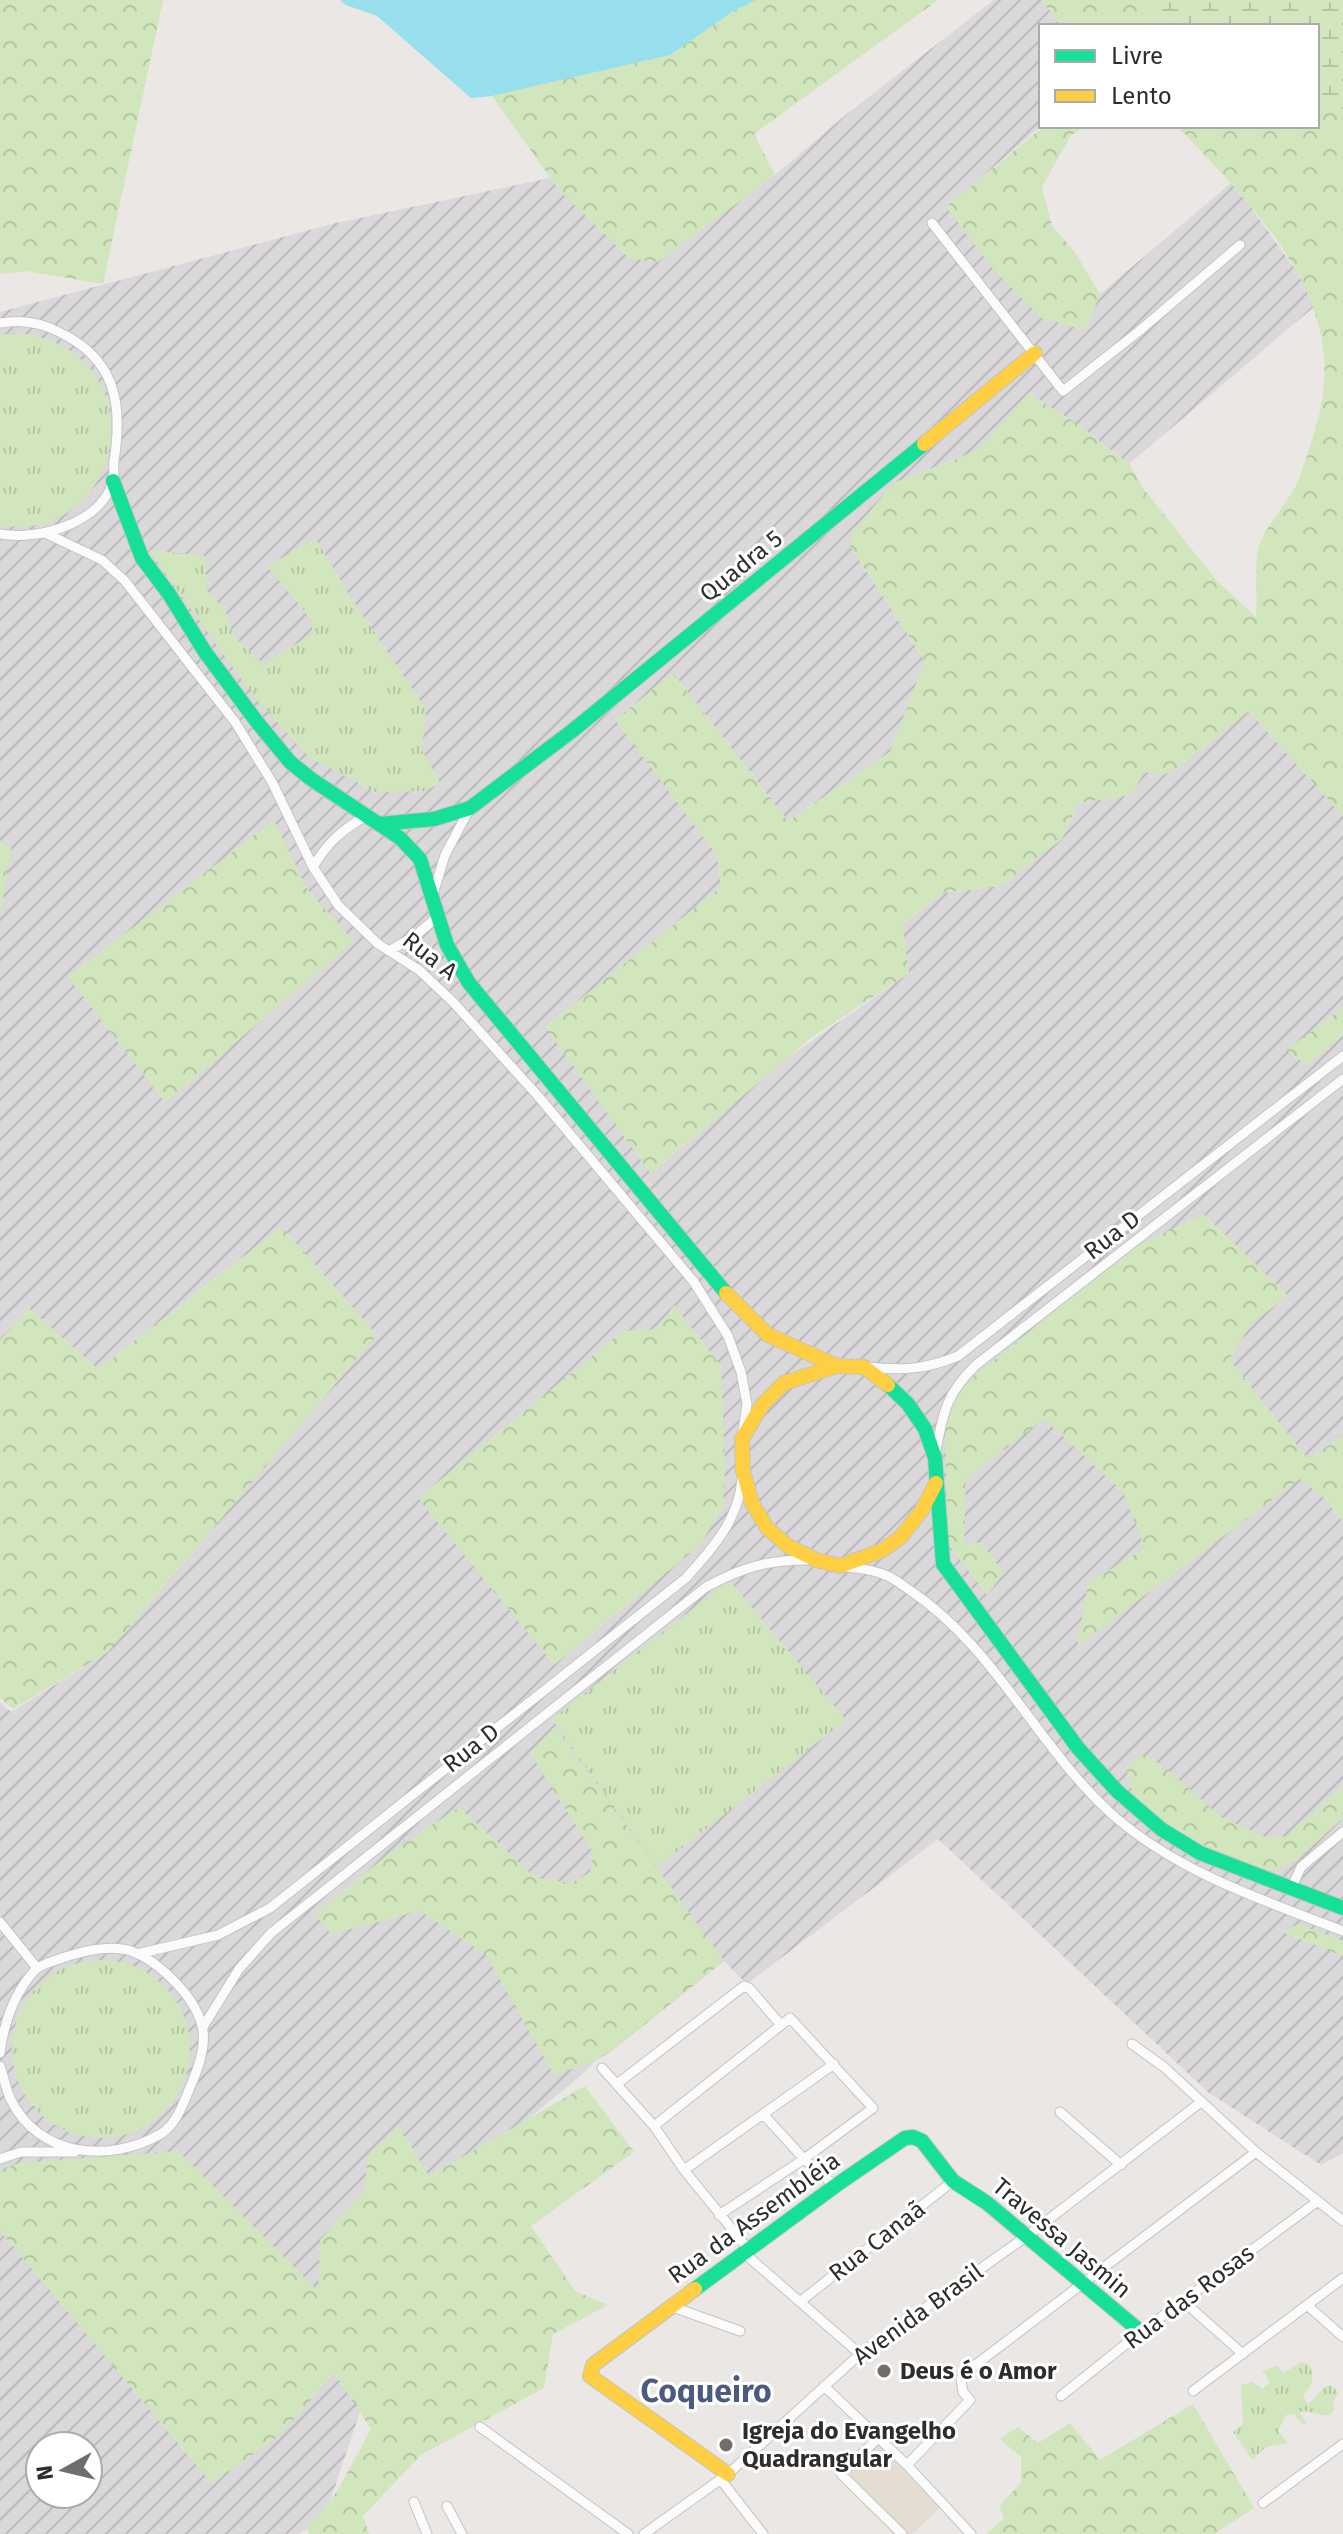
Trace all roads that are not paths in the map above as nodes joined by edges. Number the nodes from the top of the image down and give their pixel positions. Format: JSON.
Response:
{"nodes":[{"id":1,"x":932,"y":223,"type":"dead end"},
{"id":2,"x":1240,"y":245,"type":"dead end"},
{"id":3,"x":0,"y":323,"type":"edge"},
{"id":4,"x":1035,"y":353,"type":"junction"},
{"id":5,"x":113,"y":481,"type":"junction"},
{"id":6,"x":0,"y":534,"type":"edge"},
{"id":7,"x":47,"y":534,"type":"junction"},
{"id":8,"x":470,"y":808,"type":"junction"},
{"id":9,"x":373,"y":820,"type":"junction"},
{"id":10,"x":313,"y":867,"type":"junction"},
{"id":11,"x":433,"y":894,"type":"junction"},
{"id":12,"x":437,"y":917,"type":"junction"},
{"id":13,"x":389,"y":951,"type":"junction"},
{"id":14,"x":1343,"y":1056,"type":"edge"},
{"id":15,"x":1343,"y":1079,"type":"edge"},
{"id":16,"x":1226,"y":1148,"type":"junction"},
{"id":17,"x":1238,"y":1158,"type":"junction"},
{"id":18,"x":640,"y":1191,"type":"junction"},
{"id":19,"x":629,"y":1202,"type":"junction"},
{"id":20,"x":837,"y":1366,"type":"junction"},
{"id":21,"x":864,"y":1367,"type":"junction"},
{"id":22,"x":742,"y":1439,"type":"junction"},
{"id":23,"x":935,"y":1458,"type":"junction"},
{"id":24,"x":743,"y":1471,"type":"junction"},
{"id":25,"x":936,"y":1483,"type":"junction"},
{"id":26,"x":816,"y":1560,"type":"junction"},
{"id":27,"x":840,"y":1566,"type":"junction"},
{"id":28,"x":1117,"y":1791,"type":"junction"},
{"id":29,"x":407,"y":1799,"type":"junction"},
{"id":30,"x":1103,"y":1805,"type":"junction"},
{"id":31,"x":418,"y":1814,"type":"junction"},
{"id":32,"x":1343,"y":1832,"type":"edge"},
{"id":33,"x":1291,"y":1889,"type":"junction"},
{"id":34,"x":1343,"y":1908,"type":"edge"},
{"id":35,"x":0,"y":1922,"type":"edge"},
{"id":36,"x":1343,"y":1931,"type":"edge"},
{"id":37,"x":137,"y":1954,"type":"junction"},
{"id":38,"x":37,"y":1968,"type":"junction"},
{"id":39,"x":781,"y":2025,"type":"junction"},
{"id":40,"x":203,"y":2027,"type":"junction"},
{"id":41,"x":1132,"y":2044,"type":"dead end"},
{"id":42,"x":0,"y":2053,"type":"edge"},
{"id":43,"x":834,"y":2064,"type":"junction"},
{"id":44,"x":0,"y":2066,"type":"edge"},
{"id":45,"x":602,"y":2068,"type":"dead end"},
{"id":46,"x":617,"y":2084,"type":"junction"},
{"id":47,"x":1201,"y":2102,"type":"junction"},
{"id":48,"x":1060,"y":2112,"type":"dead end"},
{"id":49,"x":763,"y":2114,"type":"junction"},
{"id":50,"x":654,"y":2126,"type":"junction"},
{"id":51,"x":78,"y":2152,"type":"junction"},
{"id":52,"x":1256,"y":2152,"type":"junction"},
{"id":53,"x":0,"y":2159,"type":"edge"},
{"id":54,"x":804,"y":2159,"type":"junction"},
{"id":55,"x":1121,"y":2165,"type":"junction"},
{"id":56,"x":684,"y":2170,"type":"junction"},
{"id":57,"x":953,"y":2181,"type":"junction"},
{"id":58,"x":835,"y":2186,"type":"junction"},
{"id":59,"x":1318,"y":2201,"type":"junction"},
{"id":60,"x":719,"y":2215,"type":"junction"},
{"id":61,"x":1343,"y":2221,"type":"edge"},
{"id":62,"x":1027,"y":2236,"type":"junction"},
{"id":63,"x":747,"y":2252,"type":"junction"},
{"id":64,"x":1343,"y":2278,"type":"edge"},
{"id":65,"x":1084,"y":2282,"type":"junction"},
{"id":66,"x":801,"y":2301,"type":"junction"},
{"id":67,"x":1183,"y":2301,"type":"junction"},
{"id":68,"x":1307,"y":2305,"type":"junction"},
{"id":69,"x":670,"y":2306,"type":"junction"},
{"id":70,"x":740,"y":2331,"type":"dead end"},
{"id":71,"x":1141,"y":2332,"type":"junction"},
{"id":72,"x":1343,"y":2337,"type":"edge"},
{"id":73,"x":860,"y":2354,"type":"junction"},
{"id":74,"x":1243,"y":2354,"type":"junction"},
{"id":75,"x":824,"y":2386,"type":"junction"},
{"id":76,"x":1193,"y":2391,"type":"dead end"},
{"id":77,"x":1061,"y":2396,"type":"dead end"},
{"id":78,"x":480,"y":2427,"type":"dead end"},
{"id":79,"x":878,"y":2438,"type":"junction"},
{"id":80,"x":1343,"y":2444,"type":"edge"},
{"id":81,"x":907,"y":2465,"type":"junction"},
{"id":82,"x":724,"y":2477,"type":"junction"},
{"id":83,"x":414,"y":2502,"type":"dead end"},
{"id":84,"x":1263,"y":2503,"type":"dead end"},
{"id":85,"x":447,"y":2506,"type":"dead end"},
{"id":86,"x":427,"y":2534,"type":"edge"},
{"id":87,"x":462,"y":2534,"type":"edge"},
{"id":88,"x":628,"y":2534,"type":"edge"},
{"id":89,"x":644,"y":2534,"type":"edge"},
{"id":90,"x":763,"y":2534,"type":"edge"},
{"id":91,"x":902,"y":2534,"type":"edge"},
{"id":92,"x":971,"y":2534,"type":"edge"}],
"edges":[{"from":1,"to":4,"type":"street"},
{"from":2,"to":4,"type":"street"},
{"from":3,"to":5,"type":"street"},
{"from":4,"to":8,"type":"street","name":"Quadra 5"},
{"from":5,"to":7,"type":"street"},
{"from":5,"to":9,"type":"street","name":"Rua A"},
{"from":6,"to":7,"type":"street"},
{"from":7,"to":10,"type":"street","name":"Rua A"},
{"from":8,"to":9,"type":"street","name":"Quadra 5"},
{"from":8,"to":11,"type":"street","name":"Quadra 5"},
{"from":9,"to":10,"type":"street"},
{"from":9,"to":11,"type":"street","name":"Rua A"},
{"from":10,"to":13,"type":"street","name":"Rua A"},
{"from":11,"to":12,"type":"street","name":"Rua A"},
{"from":12,"to":13,"type":"street"},
{"from":12,"to":18,"type":"street","name":"Rua A"},
{"from":13,"to":19,"type":"street","name":"Rua A"},
{"from":14,"to":16,"type":"street","name":"Rua D"},
{"from":15,"to":17,"type":"street","name":"Rua D"},
{"from":16,"to":17,"type":"street"},
{"from":16,"to":21,"type":"street","name":"Rua D"},
{"from":17,"to":23,"type":"street","name":"Rua D"},
{"from":18,"to":19,"type":"street"},
{"from":18,"to":20,"type":"street","name":"Rua A"},
{"from":19,"to":22,"type":"street","name":"Rua A"},
{"from":20,"to":21,"type":"street"},
{"from":20,"to":22,"type":"street"},
{"from":21,"to":23,"type":"street"},
{"from":22,"to":24,"type":"street"},
{"from":23,"to":25,"type":"street"},
{"from":24,"to":26,"type":"street"},
{"from":24,"to":29,"type":"street","name":"Rua D"},
{"from":25,"to":27,"type":"street"},
{"from":25,"to":28,"type":"street"},
{"from":26,"to":27,"type":"street"},
{"from":26,"to":31,"type":"street","name":"Rua D"},
{"from":27,"to":30,"type":"street"},
{"from":28,"to":30,"type":"street"},
{"from":28,"to":33,"type":"street"},
{"from":29,"to":31,"type":"street"},
{"from":29,"to":37,"type":"street","name":"Rua D"},
{"from":30,"to":36,"type":"street"},
{"from":31,"to":40,"type":"street","name":"Rua D"},
{"from":32,"to":33,"type":"street"},
{"from":33,"to":34,"type":"street"},
{"from":35,"to":38,"type":"street"},
{"from":37,"to":38,"type":"street"},
{"from":37,"to":40,"type":"street"},
{"from":38,"to":42,"type":"street"},
{"from":39,"to":43,"type":"street"},
{"from":39,"to":46,"type":"street"},
{"from":39,"to":50,"type":"street"},
{"from":40,"to":51,"type":"street"},
{"from":41,"to":47,"type":"street"},
{"from":43,"to":49,"type":"street"},
{"from":43,"to":54,"type":"street"},
{"from":44,"to":51,"type":"street"},
{"from":45,"to":46,"type":"street"},
{"from":46,"to":50,"type":"street"},
{"from":47,"to":52,"type":"street"},
{"from":47,"to":55,"type":"street","name":"Avenida Brasil"},
{"from":48,"to":55,"type":"street"},
{"from":49,"to":54,"type":"street"},
{"from":49,"to":56,"type":"street"},
{"from":50,"to":56,"type":"street"},
{"from":51,"to":53,"type":"street"},
{"from":52,"to":59,"type":"street"},
{"from":52,"to":65,"type":"street"},
{"from":54,"to":58,"type":"street"},
{"from":54,"to":60,"type":"street"},
{"from":55,"to":62,"type":"street","name":"Avenida Brasil"},
{"from":56,"to":60,"type":"street"},
{"from":57,"to":58,"type":"street","name":"Rua da Assembléia"},
{"from":57,"to":62,"type":"street","name":"Travessa Jasmin"},
{"from":57,"to":66,"type":"street","name":"Rua Canaã"},
{"from":58,"to":63,"type":"street","name":"Rua da Assembléia"},
{"from":59,"to":61,"type":"street"},
{"from":59,"to":67,"type":"street","name":"Rua das Rosas"},
{"from":60,"to":63,"type":"street"},
{"from":62,"to":65,"type":"street","name":"Travessa Jasmin"},
{"from":62,"to":73,"type":"street","name":"Avenida Brasil"},
{"from":63,"to":66,"type":"street"},
{"from":63,"to":69,"type":"street","name":"Rua da Assembléia"},
{"from":64,"to":68,"type":"street"},
{"from":65,"to":71,"type":"street","name":"Travessa Jasmin"},
{"from":65,"to":81,"type":"street"},
{"from":66,"to":73,"type":"street"},
{"from":67,"to":71,"type":"street","name":"Rua das Rosas"},
{"from":67,"to":74,"type":"street"},
{"from":68,"to":72,"type":"street"},
{"from":68,"to":74,"type":"street"},
{"from":69,"to":70,"type":"street"},
{"from":69,"to":82,"type":"street","name":"Rua da Assembléia"},
{"from":71,"to":77,"type":"street","name":"Rua das Rosas"},
{"from":73,"to":75,"type":"street","name":"Avenida Brasil"},
{"from":74,"to":76,"type":"street"},
{"from":75,"to":79,"type":"street"},
{"from":75,"to":82,"type":"street","name":"Avenida Brasil"},
{"from":78,"to":88,"type":"street"},
{"from":79,"to":81,"type":"street"},
{"from":79,"to":91,"type":"street"},
{"from":80,"to":84,"type":"street"},
{"from":81,"to":92,"type":"street"},
{"from":82,"to":89,"type":"street","name":"Avenida Brasil"},
{"from":82,"to":90,"type":"street"},
{"from":83,"to":86,"type":"street"},
{"from":85,"to":87,"type":"street"}]}
